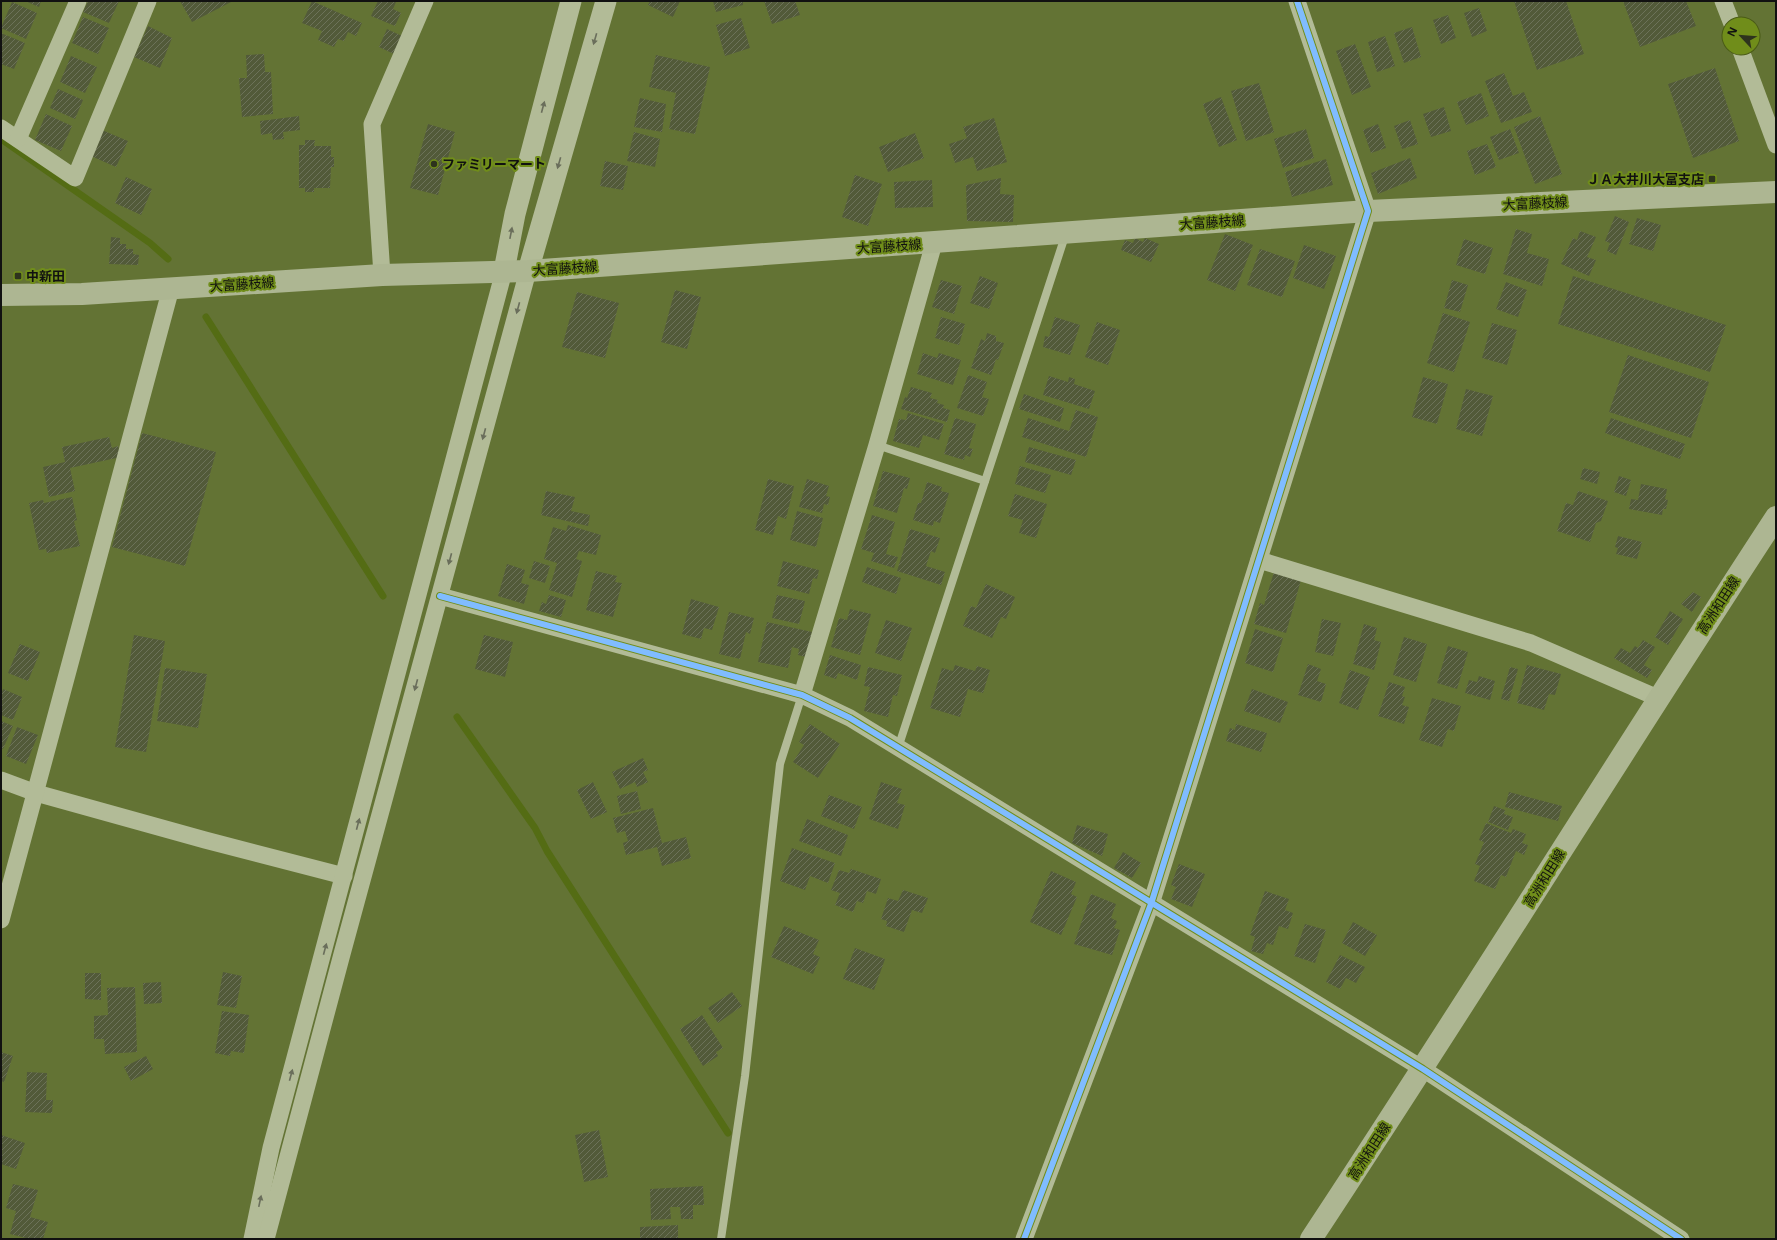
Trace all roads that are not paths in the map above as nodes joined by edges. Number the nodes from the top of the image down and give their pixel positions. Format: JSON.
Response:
{"nodes":[{"id":1,"x":78,"y":1,"type":"edge"},
{"id":2,"x":148,"y":1,"type":"edge"},
{"id":3,"x":424,"y":1,"type":"edge"},
{"id":4,"x":570,"y":1,"type":"edge"},
{"id":5,"x":606,"y":1,"type":"edge"},
{"id":6,"x":1297,"y":1,"type":"edge"},
{"id":7,"x":1723,"y":1,"type":"edge"},
{"id":8,"x":1729,"y":16,"type":"edge"},
{"id":9,"x":1743,"y":56,"type":"edge"},
{"id":10,"x":1,"y":128,"type":"edge"},
{"id":11,"x":18,"y":140,"type":"junction"},
{"id":12,"x":1776,"y":145,"type":"edge"},
{"id":13,"x":1776,"y":192,"type":"edge"},
{"id":14,"x":1368,"y":211,"type":"junction"},
{"id":15,"x":1067,"y":232,"type":"junction"},
{"id":16,"x":934,"y":242,"type":"junction"},
{"id":17,"x":504,"y":271,"type":"junction"},
{"id":18,"x":528,"y":271,"type":"junction"},
{"id":19,"x":382,"y":275,"type":"junction"},
{"id":20,"x":171,"y":288,"type":"junction"},
{"id":21,"x":1,"y":295,"type":"edge"},
{"id":22,"x":877,"y":445,"type":"junction"},
{"id":23,"x":985,"y":481,"type":"junction"},
{"id":24,"x":1776,"y":517,"type":"edge"},
{"id":25,"x":1259,"y":560,"type":"junction"},
{"id":26,"x":440,"y":596,"type":"junction"},
{"id":27,"x":802,"y":695,"type":"junction"},
{"id":28,"x":1658,"y":698,"type":"junction"},
{"id":29,"x":898,"y":748,"type":"junction"},
{"id":30,"x":1,"y":780,"type":"edge"},
{"id":31,"x":36,"y":793,"type":"junction"},
{"id":32,"x":344,"y":876,"type":"junction"},
{"id":33,"x":1151,"y":904,"type":"junction"},
{"id":34,"x":1,"y":920,"type":"edge"},
{"id":35,"x":1423,"y":1070,"type":"junction"},
{"id":36,"x":252,"y":1239,"type":"edge"},
{"id":37,"x":266,"y":1239,"type":"edge"},
{"id":38,"x":721,"y":1239,"type":"edge"},
{"id":39,"x":1024,"y":1239,"type":"edge"},
{"id":40,"x":1311,"y":1239,"type":"edge"},
{"id":41,"x":1682,"y":1239,"type":"edge"}],
"edges":[{"from":1,"to":11,"type":"street"},
{"from":2,"to":11,"type":"street"},
{"from":3,"to":19,"type":"street"},
{"from":17,"to":4,"type":"street","one_way":true},
{"from":5,"to":18,"type":"street","one_way":true},
{"from":6,"to":14,"type":"street"},
{"from":7,"to":8,"type":"street"},
{"from":9,"to":12,"type":"street"},
{"from":10,"to":11,"type":"street"},
{"from":13,"to":14,"type":"main road","name":"大富藤枝線"},
{"from":14,"to":15,"type":"main road","name":"大富藤枝線"},
{"from":14,"to":25,"type":"street"},
{"from":15,"to":16,"type":"main road","name":"大富藤枝線"},
{"from":15,"to":23,"type":"lane"},
{"from":16,"to":18,"type":"main road","name":"大富藤枝線"},
{"from":16,"to":22,"type":"street"},
{"from":17,"to":18,"type":"main road","name":"大富藤枝線"},
{"from":17,"to":19,"type":"main road","name":"大富藤枝線"},
{"from":32,"to":17,"type":"street","one_way":true},
{"from":18,"to":26,"type":"street","one_way":true},
{"from":19,"to":20,"type":"main road","name":"大富藤枝線"},
{"from":20,"to":21,"type":"main road","name":"大富藤枝線"},
{"from":20,"to":31,"type":"street"},
{"from":22,"to":23,"type":"lane"},
{"from":22,"to":27,"type":"street"},
{"from":23,"to":29,"type":"lane"},
{"from":24,"to":28,"type":"main road","name":"高洲和田線"},
{"from":25,"to":28,"type":"street"},
{"from":25,"to":33,"type":"street"},
{"from":26,"to":27,"type":"street"},
{"from":26,"to":37,"type":"street","one_way":true},
{"from":27,"to":29,"type":"street"},
{"from":27,"to":38,"type":"lane"},
{"from":28,"to":35,"type":"main road","name":"高洲和田線"},
{"from":29,"to":33,"type":"street"},
{"from":30,"to":31,"type":"street"},
{"from":31,"to":32,"type":"street"},
{"from":31,"to":34,"type":"street"},
{"from":36,"to":32,"type":"street","one_way":true},
{"from":33,"to":35,"type":"street"},
{"from":33,"to":39,"type":"street"},
{"from":35,"to":40,"type":"main road","name":"高洲和田線"},
{"from":35,"to":41,"type":"street"}]}
